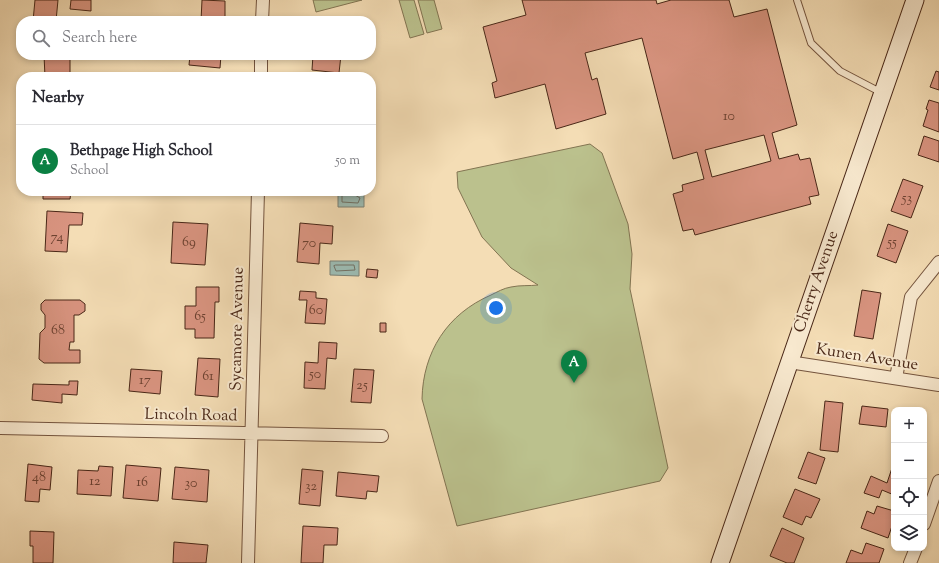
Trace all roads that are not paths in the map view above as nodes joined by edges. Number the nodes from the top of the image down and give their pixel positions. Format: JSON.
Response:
{"nodes":[{"id":1,"x":263,"y":0,"type":"edge"},
{"id":2,"x":798,"y":0,"type":"edge"},
{"id":3,"x":915,"y":0,"type":"edge"},
{"id":4,"x":262,"y":16,"type":"edge"},
{"id":5,"x":261,"y":60,"type":"edge"},
{"id":6,"x":261,"y":72,"type":"edge"},
{"id":7,"x":882,"y":93,"type":"junction"},
{"id":8,"x":258,"y":196,"type":"edge"},
{"id":9,"x":939,"y":262,"type":"edge"},
{"id":10,"x":790,"y":362,"type":"junction"},
{"id":11,"x":896,"y":378,"type":"junction"},
{"id":12,"x":939,"y":385,"type":"edge"},
{"id":13,"x":0,"y":428,"type":"edge"},
{"id":14,"x":252,"y":434,"type":"junction"},
{"id":15,"x":382,"y":436,"type":"dead end"},
{"id":16,"x":939,"y":481,"type":"edge"},
{"id":17,"x":927,"y":515,"type":"edge"},
{"id":18,"x":915,"y":551,"type":"edge"},
{"id":19,"x":248,"y":563,"type":"edge"},
{"id":20,"x":720,"y":563,"type":"edge"},
{"id":21,"x":910,"y":563,"type":"edge"}],
"edges":[{"from":1,"to":4,"type":"street"},
{"from":2,"to":7,"type":"lane"},
{"from":3,"to":7,"type":"main road","name":"Cherry Avenue"},
{"from":5,"to":6,"type":"street"},
{"from":7,"to":10,"type":"main road","name":"Cherry Avenue"},
{"from":8,"to":14,"type":"street","name":"Sycamore Avenue"},
{"from":9,"to":11,"type":"street"},
{"from":10,"to":11,"type":"street","name":"Kunen Avenue"},
{"from":10,"to":20,"type":"main road","name":"Cherry Avenue"},
{"from":11,"to":12,"type":"street","name":"Kunen Avenue"},
{"from":13,"to":14,"type":"street","name":"Lincoln Road"},
{"from":14,"to":15,"type":"street","name":"Lincoln Road"},
{"from":14,"to":19,"type":"street","name":"Sycamore Avenue"},
{"from":16,"to":17,"type":"street"},
{"from":18,"to":21,"type":"street"}]}
